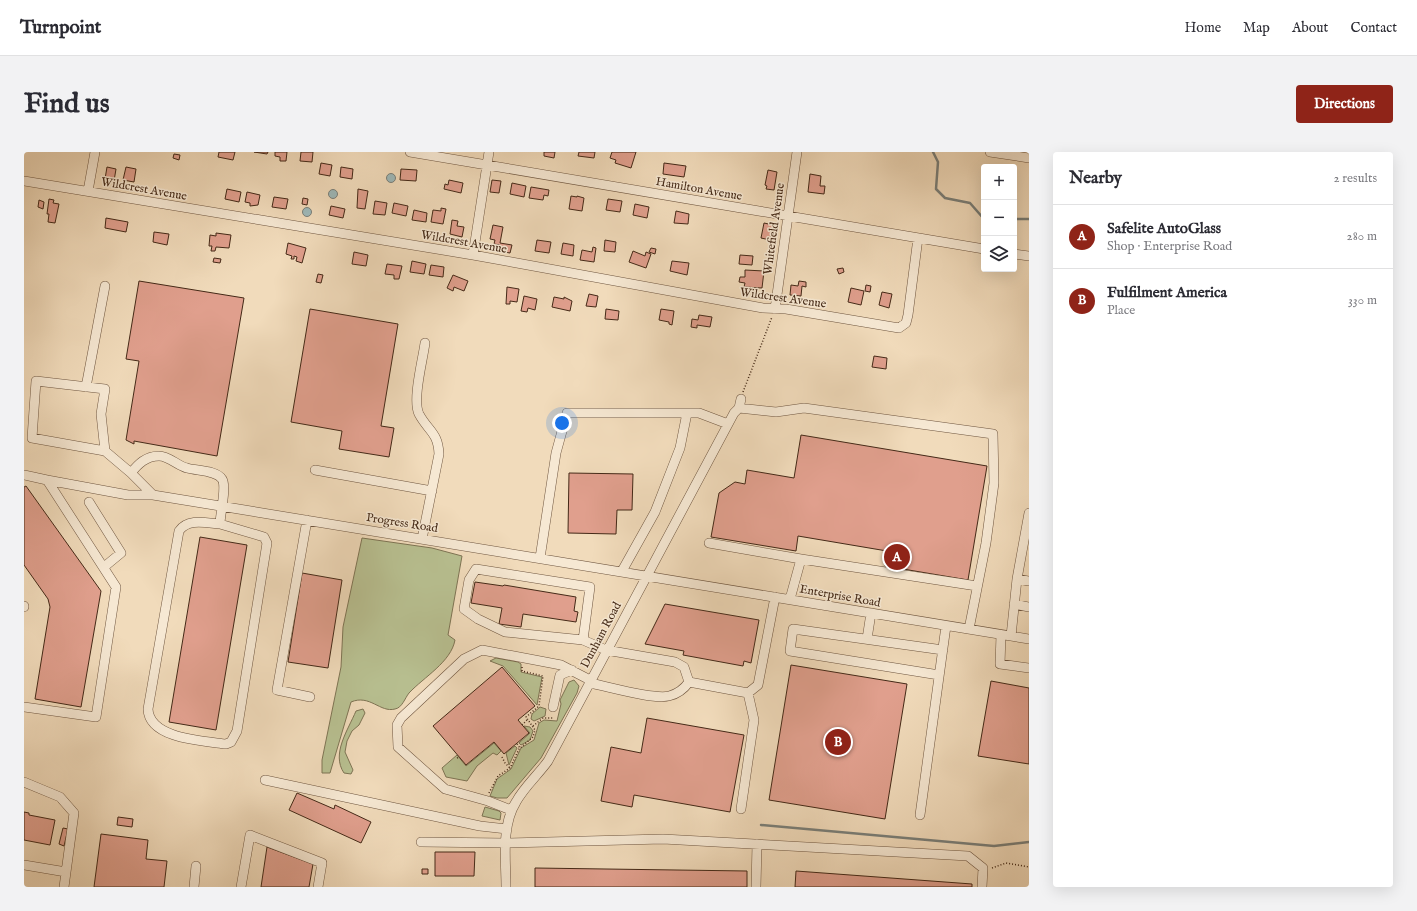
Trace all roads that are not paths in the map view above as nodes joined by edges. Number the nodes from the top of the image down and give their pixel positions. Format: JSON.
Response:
{"nodes":[{"id":1,"x":95,"y":152,"type":"edge"},
{"id":2,"x":410,"y":152,"type":"edge"},
{"id":3,"x":489,"y":152,"type":"edge"},
{"id":4,"x":797,"y":152,"type":"edge"},
{"id":5,"x":990,"y":152,"type":"edge"},
{"id":6,"x":1029,"y":158,"type":"edge"},
{"id":7,"x":487,"y":165,"type":"junction"},
{"id":8,"x":24,"y":181,"type":"edge"},
{"id":9,"x":88,"y":191,"type":"junction"},
{"id":10,"x":788,"y":216,"type":"junction"},
{"id":11,"x":918,"y":238,"type":"junction"},
{"id":12,"x":981,"y":248,"type":"edge"},
{"id":13,"x":1017,"y":254,"type":"edge"},
{"id":14,"x":473,"y":255,"type":"junction"},
{"id":15,"x":1029,"y":256,"type":"edge"},
{"id":16,"x":105,"y":286,"type":"dead end"},
{"id":17,"x":775,"y":309,"type":"junction"},
{"id":18,"x":425,"y":343,"type":"dead end"},
{"id":19,"x":86,"y":387,"type":"junction"},
{"id":20,"x":687,"y":413,"type":"junction"},
{"id":21,"x":728,"y":424,"type":"junction"},
{"id":22,"x":105,"y":451,"type":"junction"},
{"id":23,"x":315,"y":470,"type":"dead end"},
{"id":24,"x":131,"y":473,"type":"junction"},
{"id":25,"x":24,"y":475,"type":"edge"},
{"id":26,"x":47,"y":480,"type":"junction"},
{"id":27,"x":432,"y":491,"type":"junction"},
{"id":28,"x":153,"y":495,"type":"junction"},
{"id":29,"x":89,"y":502,"type":"dead end"},
{"id":30,"x":221,"y":506,"type":"junction"},
{"id":31,"x":1029,"y":513,"type":"edge"},
{"id":32,"x":307,"y":520,"type":"junction"},
{"id":33,"x":220,"y":524,"type":"junction"},
{"id":34,"x":422,"y":539,"type":"junction"},
{"id":35,"x":709,"y":543,"type":"dead end"},
{"id":36,"x":540,"y":558,"type":"junction"},
{"id":37,"x":801,"y":559,"type":"junction"},
{"id":38,"x":104,"y":567,"type":"junction"},
{"id":39,"x":622,"y":571,"type":"junction"},
{"id":40,"x":646,"y":575,"type":"junction"},
{"id":41,"x":1018,"y":579,"type":"junction"},
{"id":42,"x":1029,"y":581,"type":"edge"},
{"id":43,"x":977,"y":586,"type":"junction"},
{"id":44,"x":775,"y":597,"type":"junction"},
{"id":45,"x":790,"y":599,"type":"junction"},
{"id":46,"x":1014,"y":604,"type":"junction"},
{"id":47,"x":1029,"y":606,"type":"edge"},
{"id":48,"x":871,"y":613,"type":"junction"},
{"id":49,"x":946,"y":626,"type":"junction"},
{"id":50,"x":969,"y":630,"type":"junction"},
{"id":51,"x":1001,"y":635,"type":"junction"},
{"id":52,"x":1010,"y":636,"type":"junction"},
{"id":53,"x":867,"y":639,"type":"junction"},
{"id":54,"x":583,"y":640,"type":"junction"},
{"id":55,"x":1029,"y":640,"type":"edge"},
{"id":56,"x":606,"y":650,"type":"junction"},
{"id":57,"x":943,"y":650,"type":"junction"},
{"id":58,"x":1029,"y":668,"type":"edge"},
{"id":59,"x":572,"y":670,"type":"junction"},
{"id":60,"x":939,"y":675,"type":"junction"},
{"id":61,"x":590,"y":681,"type":"junction"},
{"id":62,"x":689,"y":682,"type":"junction"},
{"id":63,"x":748,"y":694,"type":"junction"},
{"id":64,"x":310,"y":697,"type":"dead end"},
{"id":65,"x":553,"y":706,"type":"dead end"},
{"id":66,"x":24,"y":707,"type":"edge"},
{"id":67,"x":265,"y":780,"type":"dead end"},
{"id":68,"x":24,"y":782,"type":"edge"},
{"id":69,"x":741,"y":809,"type":"dead end"},
{"id":70,"x":511,"y":810,"type":"junction"},
{"id":71,"x":920,"y":815,"type":"dead end"},
{"id":72,"x":507,"y":829,"type":"junction"},
{"id":73,"x":421,"y":842,"type":"dead end"},
{"id":74,"x":506,"y":843,"type":"junction"},
{"id":75,"x":757,"y":844,"type":"junction"},
{"id":76,"x":24,"y":865,"type":"edge"},
{"id":77,"x":196,"y":866,"type":"dead end"},
{"id":78,"x":66,"y":872,"type":"junction"},
{"id":79,"x":64,"y":887,"type":"edge"},
{"id":80,"x":194,"y":887,"type":"edge"},
{"id":81,"x":241,"y":887,"type":"edge"},
{"id":82,"x":318,"y":887,"type":"edge"},
{"id":83,"x":506,"y":887,"type":"edge"},
{"id":84,"x":756,"y":887,"type":"edge"},
{"id":85,"x":982,"y":887,"type":"edge"}],
"edges":[{"from":1,"to":9,"type":"street"},
{"from":2,"to":7,"type":"street","name":"Hamilton Avenue"},
{"from":3,"to":7,"type":"street"},
{"from":4,"to":10,"type":"street","name":"Whitefield Avenue"},
{"from":5,"to":6,"type":"street"},
{"from":7,"to":10,"type":"street","name":"Hamilton Avenue"},
{"from":7,"to":14,"type":"street"},
{"from":8,"to":9,"type":"street","name":"Wildcrest Avenue"},
{"from":9,"to":14,"type":"street","name":"Wildcrest Avenue"},
{"from":10,"to":11,"type":"street","name":"Hamilton Avenue"},
{"from":10,"to":17,"type":"street","name":"Whitefield Avenue"},
{"from":11,"to":12,"type":"street","name":"Hamilton Avenue"},
{"from":11,"to":17,"type":"street","name":"Wildcrest Avenue"},
{"from":13,"to":15,"type":"street"},
{"from":14,"to":17,"type":"street","name":"Wildcrest Avenue"},
{"from":16,"to":19,"type":"street"},
{"from":18,"to":27,"type":"street"},
{"from":19,"to":22,"type":"street"},
{"from":19,"to":22,"type":"street"},
{"from":20,"to":21,"type":"street"},
{"from":20,"to":36,"type":"street"},
{"from":20,"to":39,"type":"street"},
{"from":21,"to":40,"type":"street","name":"Dunham Road"},
{"from":21,"to":43,"type":"street","name":"Dunham Road"},
{"from":22,"to":24,"type":"street"},
{"from":23,"to":27,"type":"street"},
{"from":24,"to":28,"type":"street"},
{"from":24,"to":30,"type":"street"},
{"from":25,"to":26,"type":"street","name":"Progress Road"},
{"from":26,"to":28,"type":"street","name":"Progress Road"},
{"from":26,"to":38,"type":"street"},
{"from":27,"to":34,"type":"street"},
{"from":28,"to":30,"type":"street","name":"Progress Road"},
{"from":29,"to":38,"type":"street"},
{"from":30,"to":32,"type":"street","name":"Progress Road"},
{"from":30,"to":33,"type":"street"},
{"from":31,"to":41,"type":"street"},
{"from":32,"to":34,"type":"street","name":"Progress Road"},
{"from":32,"to":64,"type":"street"},
{"from":33,"to":33,"type":"street"},
{"from":34,"to":36,"type":"street","name":"Progress Road"},
{"from":35,"to":37,"type":"street"},
{"from":36,"to":39,"type":"street","name":"Progress Road"},
{"from":37,"to":43,"type":"street"},
{"from":37,"to":45,"type":"street"},
{"from":38,"to":66,"type":"street"},
{"from":39,"to":40,"type":"street","name":"Progress Road"},
{"from":40,"to":44,"type":"street","name":"Enterprise Road"},
{"from":40,"to":56,"type":"street","name":"Dunham Road"},
{"from":41,"to":42,"type":"street"},
{"from":41,"to":46,"type":"street"},
{"from":43,"to":50,"type":"street"},
{"from":44,"to":45,"type":"street","name":"Enterprise Road"},
{"from":44,"to":63,"type":"street"},
{"from":45,"to":48,"type":"street","name":"Enterprise Road"},
{"from":46,"to":47,"type":"street"},
{"from":46,"to":52,"type":"street"},
{"from":48,"to":49,"type":"street","name":"Enterprise Road"},
{"from":48,"to":53,"type":"street"},
{"from":49,"to":50,"type":"street","name":"Enterprise Road"},
{"from":49,"to":57,"type":"street"},
{"from":50,"to":51,"type":"street","name":"Enterprise Road"},
{"from":51,"to":52,"type":"street","name":"Enterprise Road"},
{"from":51,"to":58,"type":"street"},
{"from":52,"to":55,"type":"street","name":"Enterprise Road"},
{"from":53,"to":57,"type":"street"},
{"from":53,"to":60,"type":"street"},
{"from":54,"to":54,"type":"street"},
{"from":54,"to":56,"type":"street"},
{"from":56,"to":61,"type":"street","name":"Dunham Road"},
{"from":56,"to":62,"type":"street"},
{"from":57,"to":60,"type":"street"},
{"from":59,"to":61,"type":"street"},
{"from":59,"to":65,"type":"street"},
{"from":59,"to":70,"type":"street"},
{"from":60,"to":71,"type":"street"},
{"from":61,"to":62,"type":"street"},
{"from":61,"to":70,"type":"street","name":"Dunham Road"},
{"from":62,"to":63,"type":"street"},
{"from":63,"to":69,"type":"street"},
{"from":67,"to":72,"type":"street"},
{"from":68,"to":78,"type":"street"},
{"from":70,"to":72,"type":"street","name":"Dunham Road"},
{"from":72,"to":74,"type":"street","name":"Dunham Road"},
{"from":73,"to":74,"type":"street"},
{"from":74,"to":75,"type":"street"},
{"from":74,"to":83,"type":"street","name":"Dunham Road"},
{"from":75,"to":84,"type":"street"},
{"from":75,"to":85,"type":"street"},
{"from":76,"to":78,"type":"street"},
{"from":77,"to":80,"type":"street"},
{"from":78,"to":79,"type":"street"},
{"from":81,"to":82,"type":"street"}]}
